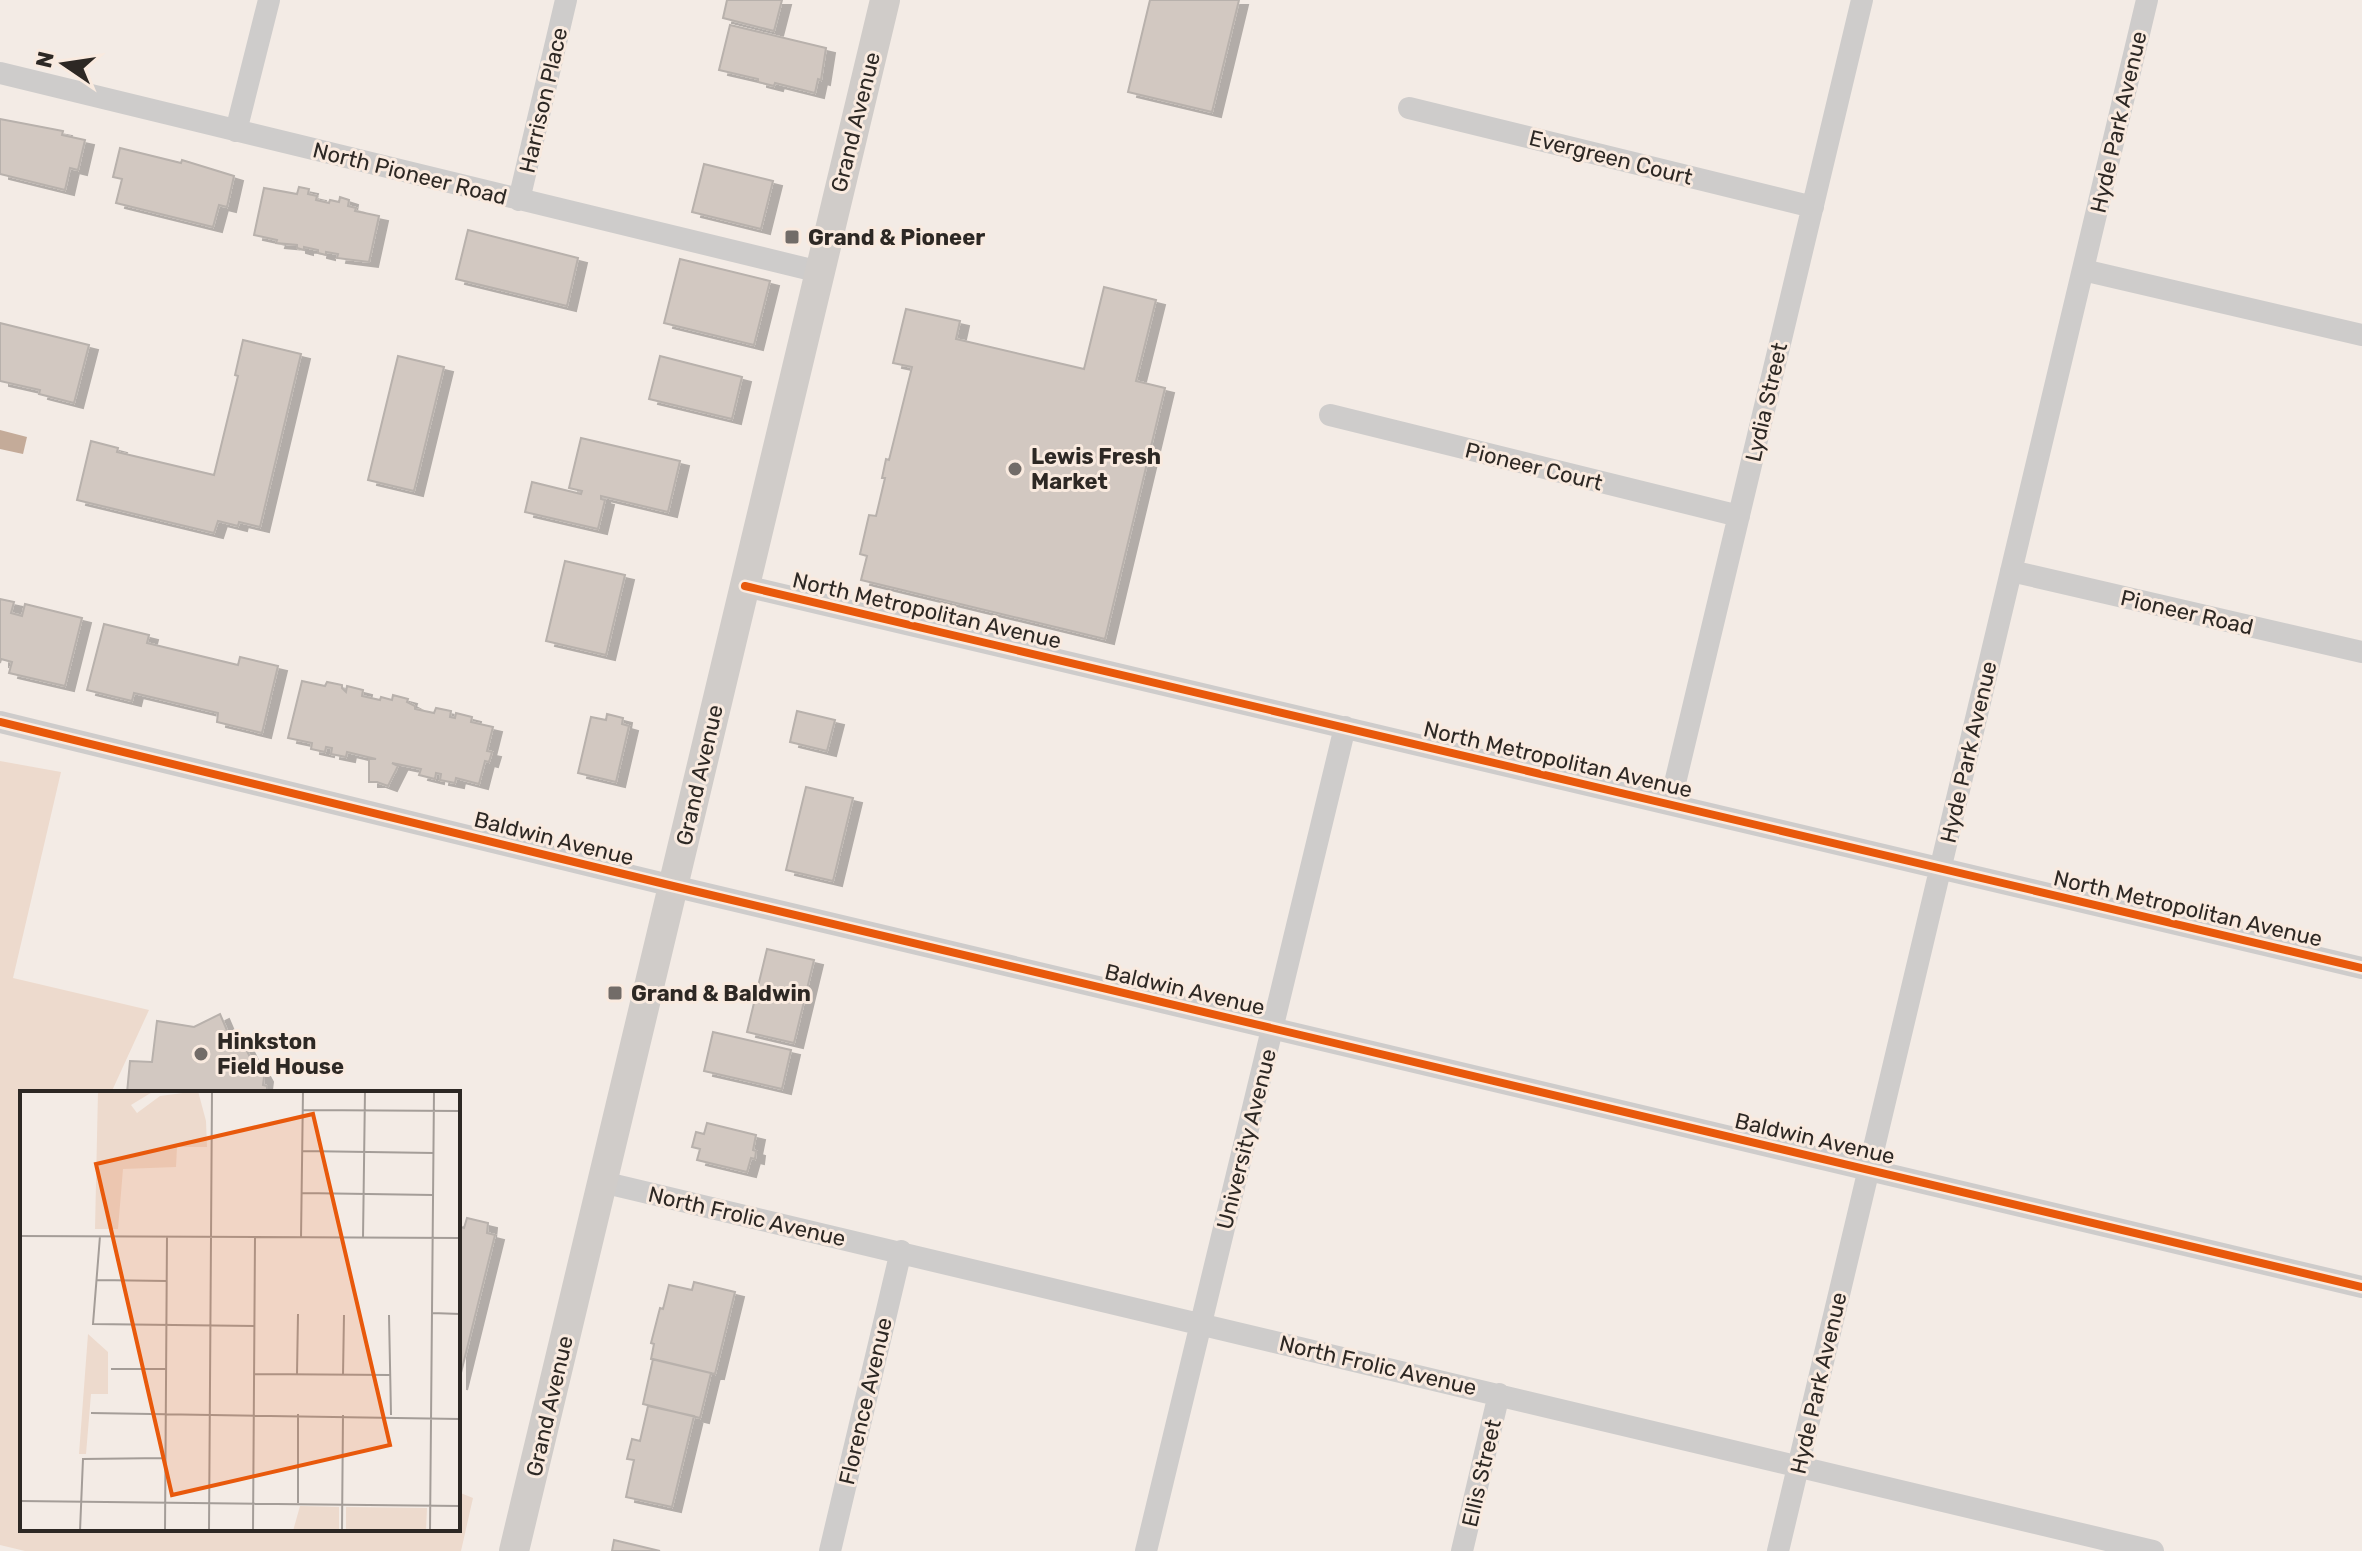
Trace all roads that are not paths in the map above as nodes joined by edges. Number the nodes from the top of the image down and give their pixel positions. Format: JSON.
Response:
{"nodes":[{"id":1,"x":269,"y":0,"type":"edge"},
{"id":2,"x":566,"y":0,"type":"edge"},
{"id":3,"x":885,"y":0,"type":"edge"},
{"id":4,"x":1862,"y":0,"type":"edge"},
{"id":5,"x":2147,"y":0,"type":"edge"},
{"id":6,"x":0,"y":73,"type":"edge"},
{"id":7,"x":1409,"y":108,"type":"dead end"},
{"id":8,"x":236,"y":131,"type":"junction"},
{"id":9,"x":519,"y":200,"type":"junction"},
{"id":10,"x":1813,"y":207,"type":"junction"},
{"id":11,"x":2083,"y":270,"type":"junction"},
{"id":12,"x":820,"y":272,"type":"junction"},
{"id":13,"x":2362,"y":335,"type":"edge"},
{"id":14,"x":1330,"y":415,"type":"dead end"},
{"id":15,"x":1739,"y":516,"type":"junction"},
{"id":16,"x":2011,"y":571,"type":"junction"},
{"id":17,"x":745,"y":586,"type":"junction"},
{"id":18,"x":2362,"y":652,"type":"edge"},
{"id":19,"x":0,"y":722,"type":"edge"},
{"id":20,"x":1345,"y":727,"type":"junction"},
{"id":21,"x":1670,"y":804,"type":"junction"},
{"id":22,"x":1940,"y":868,"type":"junction"},
{"id":23,"x":673,"y":886,"type":"junction"},
{"id":24,"x":2362,"y":968,"type":"edge"},
{"id":25,"x":1272,"y":1028,"type":"junction"},
{"id":26,"x":1869,"y":1170,"type":"junction"},
{"id":27,"x":602,"y":1182,"type":"junction"},
{"id":28,"x":901,"y":1251,"type":"junction"},
{"id":29,"x":2362,"y":1287,"type":"edge"},
{"id":30,"x":1201,"y":1323,"type":"junction"},
{"id":31,"x":1499,"y":1394,"type":"junction"},
{"id":32,"x":1798,"y":1466,"type":"junction"},
{"id":33,"x":2096,"y":1544,"type":"edge"},
{"id":34,"x":514,"y":1551,"type":"edge"},
{"id":35,"x":830,"y":1551,"type":"edge"},
{"id":36,"x":1146,"y":1551,"type":"edge"},
{"id":37,"x":1462,"y":1551,"type":"edge"},
{"id":38,"x":1778,"y":1551,"type":"edge"},
{"id":39,"x":2153,"y":1551,"type":"edge"}],
"edges":[{"from":1,"to":8,"type":"street"},
{"from":2,"to":9,"type":"street","name":"Harrison Place"},
{"from":3,"to":12,"type":"main road","name":"Grand Avenue"},
{"from":4,"to":10,"type":"street","name":"Lydia Street"},
{"from":5,"to":11,"type":"street","name":"Hyde Park Avenue"},
{"from":6,"to":8,"type":"street","name":"North Pioneer Road"},
{"from":7,"to":10,"type":"street","name":"Evergreen Court"},
{"from":8,"to":9,"type":"street","name":"North Pioneer Road"},
{"from":9,"to":12,"type":"street","name":"North Pioneer Road"},
{"from":10,"to":15,"type":"street","name":"Lydia Street"},
{"from":11,"to":13,"type":"street"},
{"from":11,"to":16,"type":"street","name":"Hyde Park Avenue"},
{"from":12,"to":17,"type":"main road","name":"Grand Avenue"},
{"from":14,"to":15,"type":"street","name":"Pioneer Court"},
{"from":15,"to":21,"type":"street","name":"Lydia Street"},
{"from":16,"to":18,"type":"street","name":"Pioneer Road"},
{"from":16,"to":22,"type":"street","name":"Hyde Park Avenue"},
{"from":17,"to":20,"type":"street","name":"North Metropolitan Avenue"},
{"from":17,"to":23,"type":"main road","name":"Grand Avenue"},
{"from":19,"to":23,"type":"street","name":"Baldwin Avenue"},
{"from":20,"to":21,"type":"street","name":"North Metropolitan Avenue"},
{"from":20,"to":25,"type":"street","name":"University Avenue"},
{"from":21,"to":22,"type":"street","name":"North Metropolitan Avenue"},
{"from":22,"to":24,"type":"street","name":"North Metropolitan Avenue"},
{"from":22,"to":26,"type":"street","name":"Hyde Park Avenue"},
{"from":23,"to":25,"type":"street","name":"Baldwin Avenue"},
{"from":23,"to":27,"type":"main road","name":"Grand Avenue"},
{"from":25,"to":26,"type":"street","name":"Baldwin Avenue"},
{"from":25,"to":30,"type":"street","name":"University Avenue"},
{"from":26,"to":29,"type":"street","name":"Baldwin Avenue"},
{"from":26,"to":32,"type":"street","name":"Hyde Park Avenue"},
{"from":27,"to":28,"type":"street","name":"North Frolic Avenue"},
{"from":27,"to":34,"type":"main road","name":"Grand Avenue"},
{"from":28,"to":30,"type":"street","name":"North Frolic Avenue"},
{"from":28,"to":35,"type":"street","name":"Florence Avenue"},
{"from":30,"to":31,"type":"street","name":"North Frolic Avenue"},
{"from":30,"to":36,"type":"street","name":"University Avenue"},
{"from":31,"to":32,"type":"street","name":"North Frolic Avenue"},
{"from":31,"to":37,"type":"street","name":"Ellis Street"},
{"from":32,"to":33,"type":"street","name":"North Frolic Avenue"},
{"from":32,"to":38,"type":"street","name":"Hyde Park Avenue"},
{"from":33,"to":39,"type":"street","name":"North Frolic Avenue"}]}
